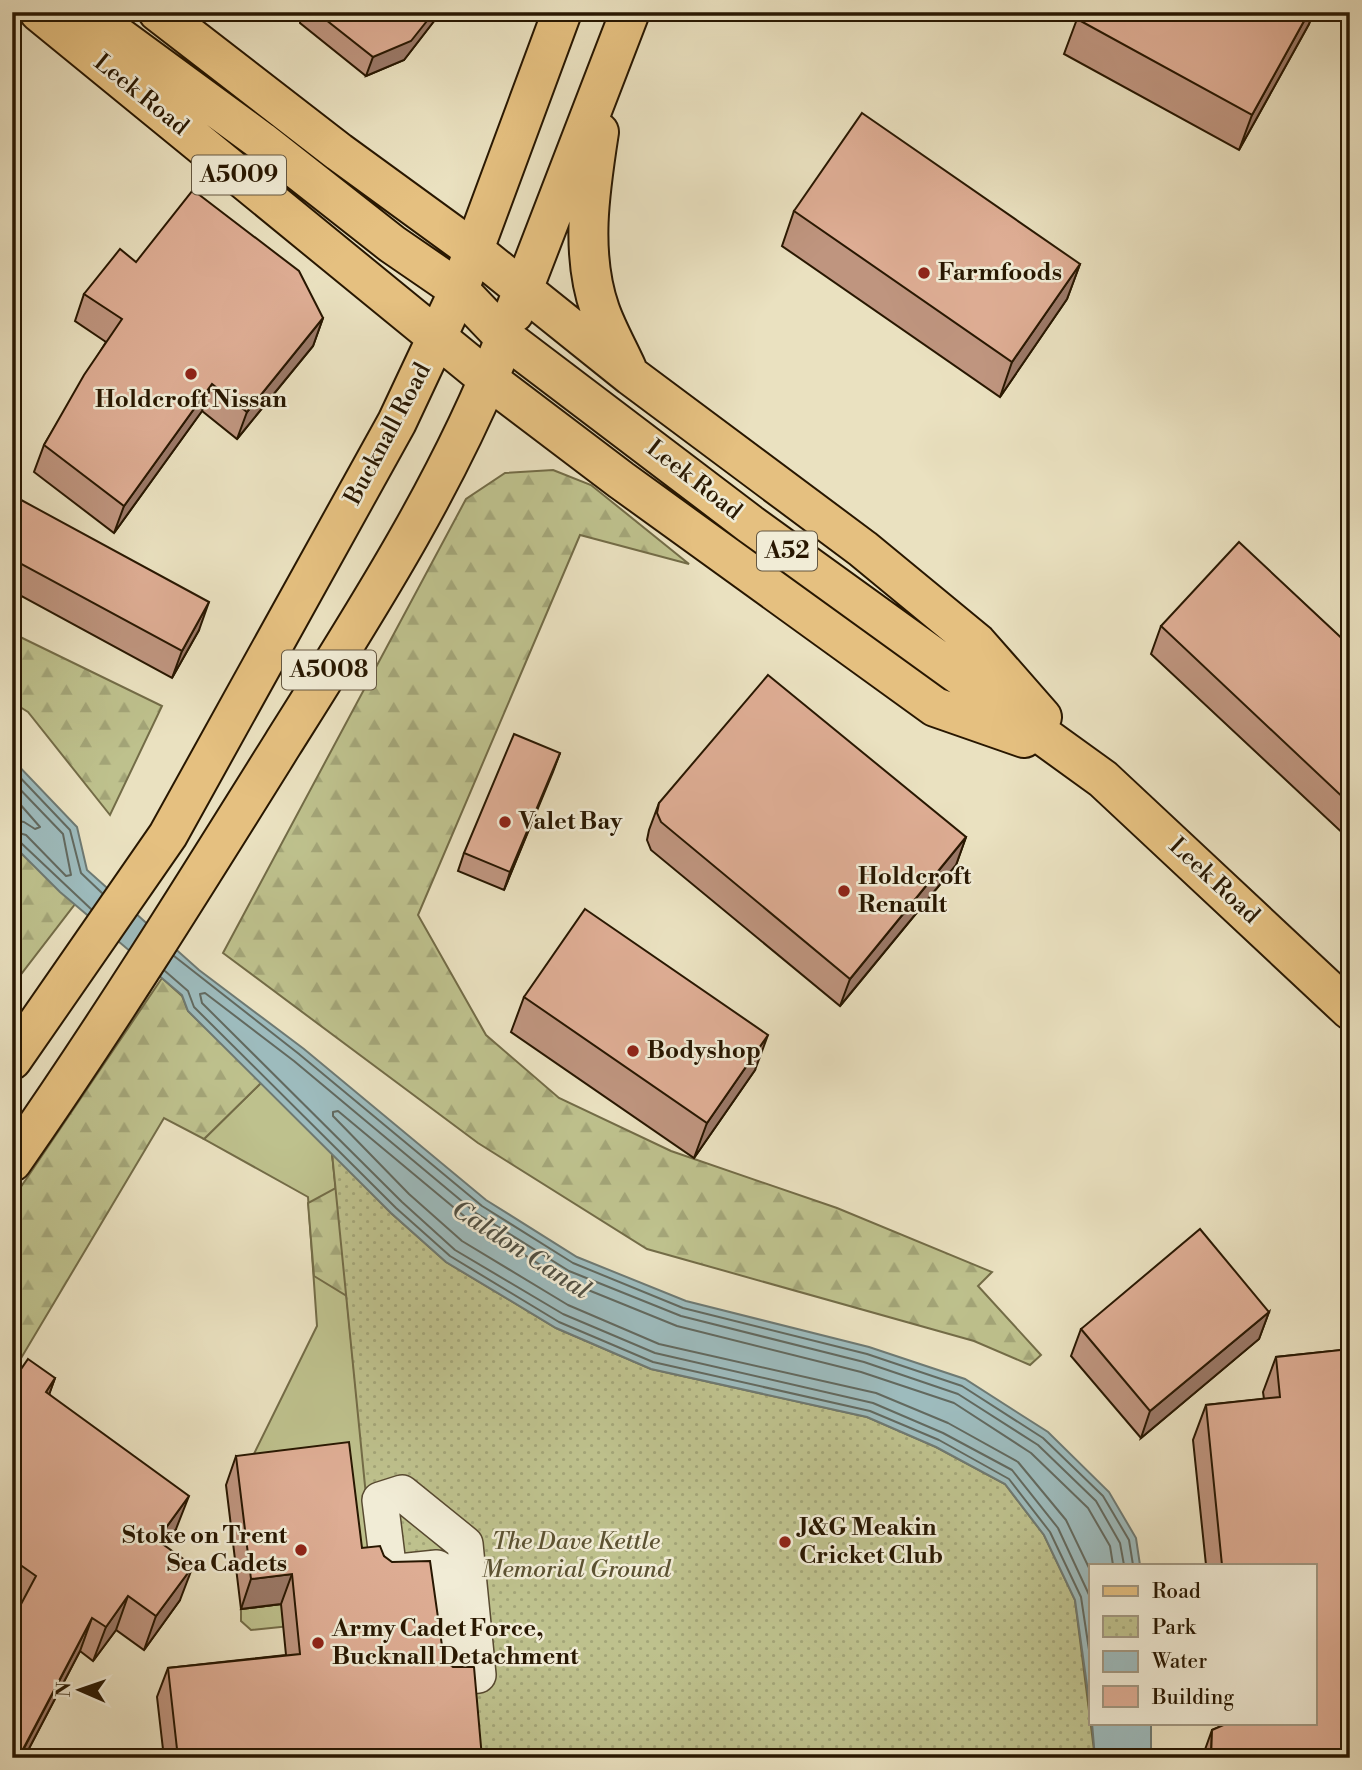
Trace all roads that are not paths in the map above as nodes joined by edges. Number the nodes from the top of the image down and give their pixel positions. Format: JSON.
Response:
{"nodes":[{"id":1,"x":39,"y":12,"type":"edge"},
{"id":2,"x":85,"y":12,"type":"edge"},
{"id":3,"x":158,"y":12,"type":"edge"},
{"id":4,"x":562,"y":12,"type":"edge"},
{"id":5,"x":630,"y":12,"type":"edge"},
{"id":6,"x":609,"y":68,"type":"junction"},
{"id":7,"x":475,"y":251,"type":"junction"},
{"id":8,"x":459,"y":290,"type":"junction"},
{"id":9,"x":522,"y":291,"type":"junction"},
{"id":10,"x":437,"y":338,"type":"junction"},
{"id":11,"x":505,"y":338,"type":"junction"},
{"id":12,"x":631,"y":376,"type":"junction"},
{"id":13,"x":489,"y":380,"type":"junction"},
{"id":14,"x":1075,"y":756,"type":"junction"},
{"id":15,"x":1350,"y":1010,"type":"edge"},
{"id":16,"x":12,"y":1059,"type":"edge"},
{"id":17,"x":12,"y":1162,"type":"edge"},
{"id":18,"x":388,"y":1573,"type":"joint"}],
"edges":[{"from":1,"to":10,"type":"main road","name":"Leek Road","number":"A5009"},
{"from":2,"to":8,"type":"main road","number":"A5009"},
{"from":3,"to":7,"type":"main road","number":"A5009"},
{"from":4,"to":7,"type":"main road","name":"Bucknall Road"},
{"from":5,"to":6,"type":"main road","number":"A52"},
{"from":6,"to":9,"type":"main road"},
{"from":6,"to":12,"type":"main road","number":"A52"},
{"from":7,"to":8,"type":"main road","name":"Bucknall Road"},
{"from":7,"to":9,"type":"main road","name":"Leek Road"},
{"from":8,"to":10,"type":"main road","name":"Bucknall Road","number":"A5008"},
{"from":8,"to":11,"type":"main road","name":"Leek Road","number":"A52"},
{"from":9,"to":11,"type":"main road"},
{"from":9,"to":12,"type":"main road","name":"Leek Road"},
{"from":10,"to":13,"type":"main road","name":"Leek Road"},
{"from":10,"to":16,"type":"main road","name":"Bucknall Road","number":"A5008"},
{"from":11,"to":13,"type":"main road","number":"A5008"},
{"from":11,"to":14,"type":"main road","name":"Leek Road","number":"A52"},
{"from":12,"to":14,"type":"main road","name":"Leek Road","number":"A52"},
{"from":13,"to":14,"type":"main road","name":"Leek Road"},
{"from":13,"to":17,"type":"main road","number":"A5008"},
{"from":14,"to":15,"type":"main road","name":"Leek Road","number":"A52"},
{"from":18,"to":18,"type":"street"}]}
